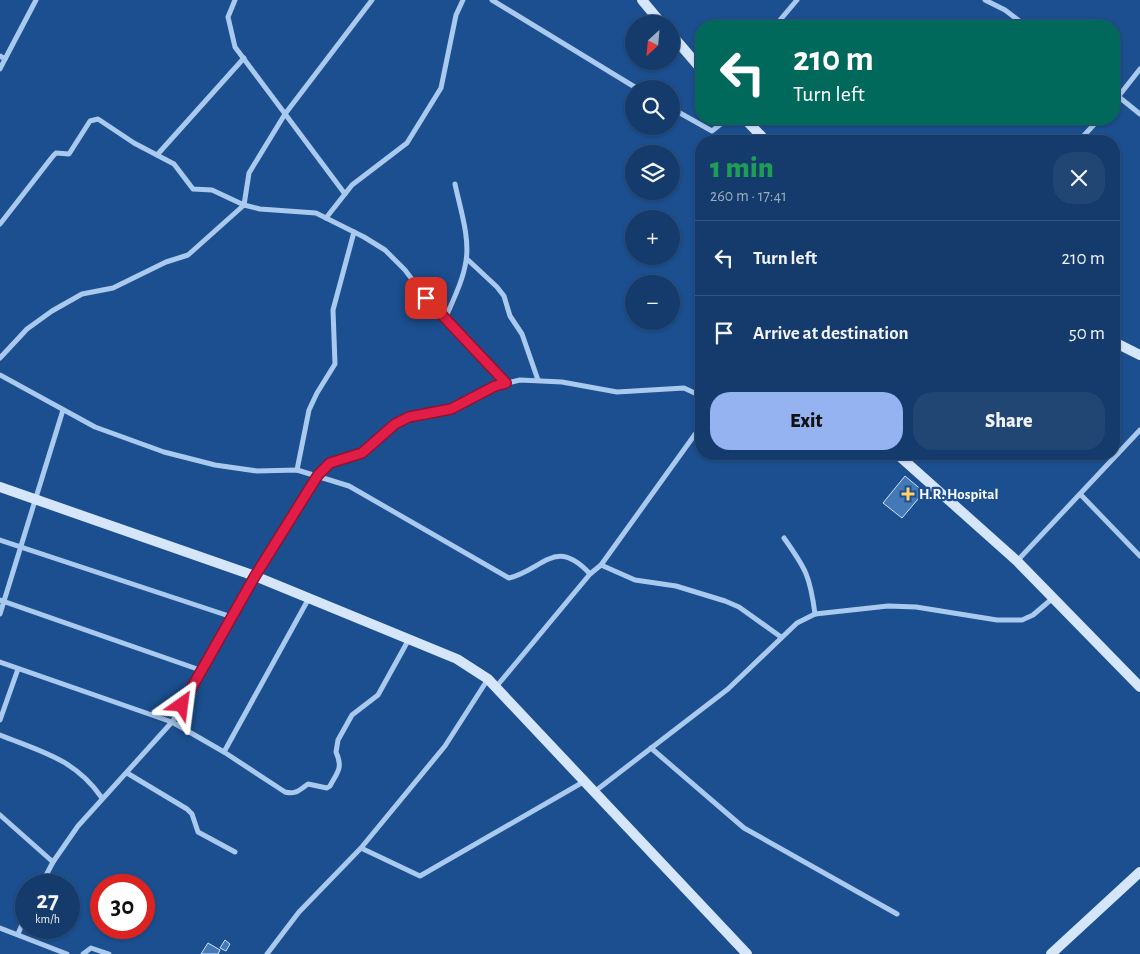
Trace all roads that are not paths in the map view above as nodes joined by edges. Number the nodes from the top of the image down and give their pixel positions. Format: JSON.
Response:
{"nodes":[{"id":1,"x":36,"y":0,"type":"edge"},
{"id":2,"x":235,"y":0,"type":"edge"},
{"id":3,"x":372,"y":0,"type":"edge"},
{"id":4,"x":463,"y":0,"type":"edge"},
{"id":5,"x":492,"y":0,"type":"edge"},
{"id":6,"x":642,"y":0,"type":"edge"},
{"id":7,"x":797,"y":0,"type":"edge"},
{"id":8,"x":985,"y":0,"type":"edge"},
{"id":9,"x":654,"y":15,"type":"edge"},
{"id":10,"x":780,"y":20,"type":"edge"},
{"id":11,"x":1018,"y":20,"type":"edge"},
{"id":12,"x":680,"y":44,"type":"edge"},
{"id":13,"x":2,"y":57,"type":"edge"},
{"id":14,"x":244,"y":58,"type":"junction"},
{"id":15,"x":695,"y":62,"type":"edge"},
{"id":16,"x":0,"y":69,"type":"edge"},
{"id":17,"x":1139,"y":73,"type":"edge"},
{"id":18,"x":625,"y":81,"type":"edge"},
{"id":19,"x":1120,"y":91,"type":"edge"},
{"id":20,"x":1120,"y":98,"type":"edge"},
{"id":21,"x":680,"y":113,"type":"edge"},
{"id":22,"x":285,"y":114,"type":"junction"},
{"id":23,"x":1140,"y":114,"type":"edge"},
{"id":24,"x":695,"y":121,"type":"edge"},
{"id":25,"x":701,"y":125,"type":"edge"},
{"id":26,"x":720,"y":125,"type":"edge"},
{"id":27,"x":750,"y":125,"type":"edge"},
{"id":28,"x":1094,"y":125,"type":"edge"},
{"id":29,"x":760,"y":135,"type":"edge"},
{"id":30,"x":1084,"y":135,"type":"edge"},
{"id":31,"x":157,"y":155,"type":"junction"},
{"id":32,"x":455,"y":184,"type":"dead end"},
{"id":33,"x":345,"y":194,"type":"junction"},
{"id":34,"x":244,"y":205,"type":"junction"},
{"id":35,"x":326,"y":218,"type":"junction"},
{"id":36,"x":0,"y":224,"type":"edge"},
{"id":37,"x":354,"y":232,"type":"junction"},
{"id":38,"x":467,"y":259,"type":"junction"},
{"id":39,"x":445,"y":320,"type":"junction"},
{"id":40,"x":1120,"y":345,"type":"edge"},
{"id":41,"x":1140,"y":354,"type":"edge"},
{"id":42,"x":0,"y":358,"type":"edge"},
{"id":43,"x":0,"y":375,"type":"edge"},
{"id":44,"x":538,"y":380,"type":"junction"},
{"id":45,"x":506,"y":383,"type":"junction"},
{"id":46,"x":695,"y":393,"type":"edge"},
{"id":47,"x":63,"y":410,"type":"junction"},
{"id":48,"x":1140,"y":430,"type":"edge"},
{"id":49,"x":695,"y":434,"type":"edge"},
{"id":50,"x":1120,"y":452,"type":"edge"},
{"id":51,"x":904,"y":460,"type":"edge"},
{"id":52,"x":1113,"y":460,"type":"edge"},
{"id":53,"x":297,"y":470,"type":"junction"},
{"id":54,"x":318,"y":475,"type":"junction"},
{"id":55,"x":0,"y":487,"type":"edge"},
{"id":56,"x":1081,"y":495,"type":"junction"},
{"id":57,"x":35,"y":499,"type":"junction"},
{"id":58,"x":784,"y":538,"type":"dead end"},
{"id":59,"x":0,"y":540,"type":"edge"},
{"id":60,"x":21,"y":547,"type":"junction"},
{"id":61,"x":1140,"y":556,"type":"edge"},
{"id":62,"x":1017,"y":561,"type":"junction"},
{"id":63,"x":601,"y":565,"type":"junction"},
{"id":64,"x":590,"y":574,"type":"junction"},
{"id":65,"x":255,"y":576,"type":"junction"},
{"id":66,"x":1053,"y":597,"type":"junction"},
{"id":67,"x":309,"y":598,"type":"junction"},
{"id":68,"x":2,"y":601,"type":"edge"},
{"id":69,"x":0,"y":614,"type":"edge"},
{"id":70,"x":815,"y":614,"type":"junction"},
{"id":71,"x":232,"y":617,"type":"junction"},
{"id":72,"x":781,"y":637,"type":"junction"},
{"id":73,"x":409,"y":639,"type":"junction"},
{"id":74,"x":0,"y":662,"type":"edge"},
{"id":75,"x":18,"y":668,"type":"junction"},
{"id":76,"x":203,"y":671,"type":"junction"},
{"id":77,"x":488,"y":679,"type":"junction"},
{"id":78,"x":496,"y":687,"type":"junction"},
{"id":79,"x":1140,"y":687,"type":"edge"},
{"id":80,"x":0,"y":718,"type":"edge"},
{"id":81,"x":172,"y":722,"type":"junction"},
{"id":82,"x":0,"y":735,"type":"edge"},
{"id":83,"x":651,"y":748,"type":"junction"},
{"id":84,"x":224,"y":752,"type":"junction"},
{"id":85,"x":128,"y":773,"type":"junction"},
{"id":86,"x":586,"y":781,"type":"junction"},
{"id":87,"x":593,"y":792,"type":"junction"},
{"id":88,"x":102,"y":798,"type":"junction"},
{"id":89,"x":0,"y":815,"type":"edge"},
{"id":90,"x":360,"y":848,"type":"junction"},
{"id":91,"x":235,"y":852,"type":"dead end"},
{"id":92,"x":53,"y":862,"type":"junction"},
{"id":93,"x":1140,"y":872,"type":"edge"},
{"id":94,"x":47,"y":874,"type":"edge"},
{"id":95,"x":897,"y":914,"type":"dead end"},
{"id":96,"x":0,"y":928,"type":"edge"},
{"id":97,"x":15,"y":933,"type":"edge"},
{"id":98,"x":30,"y":939,"type":"edge"},
{"id":99,"x":67,"y":954,"type":"edge"},
{"id":100,"x":83,"y":954,"type":"edge"},
{"id":101,"x":109,"y":954,"type":"edge"},
{"id":102,"x":267,"y":954,"type":"edge"},
{"id":103,"x":747,"y":954,"type":"edge"},
{"id":104,"x":1051,"y":954,"type":"edge"}],
"edges":[{"from":1,"to":13,"type":"street"},
{"from":2,"to":14,"type":"street"},
{"from":3,"to":22,"type":"street"},
{"from":4,"to":33,"type":"street"},
{"from":5,"to":18,"type":"street"},
{"from":6,"to":9,"type":"street"},
{"from":7,"to":10,"type":"street"},
{"from":8,"to":11,"type":"street"},
{"from":12,"to":15,"type":"street"},
{"from":13,"to":16,"type":"street"},
{"from":14,"to":22,"type":"street"},
{"from":14,"to":31,"type":"street"},
{"from":17,"to":19,"type":"street"},
{"from":20,"to":23,"type":"street"},
{"from":21,"to":24,"type":"street"},
{"from":22,"to":33,"type":"street"},
{"from":22,"to":34,"type":"street"},
{"from":25,"to":26,"type":"street"},
{"from":27,"to":29,"type":"street"},
{"from":28,"to":30,"type":"street"},
{"from":31,"to":34,"type":"street"},
{"from":31,"to":36,"type":"street"},
{"from":32,"to":38,"type":"street"},
{"from":33,"to":35,"type":"street"},
{"from":34,"to":35,"type":"street"},
{"from":34,"to":42,"type":"street"},
{"from":35,"to":37,"type":"street"},
{"from":37,"to":39,"type":"street"},
{"from":37,"to":53,"type":"street"},
{"from":38,"to":39,"type":"street"},
{"from":38,"to":44,"type":"street"},
{"from":39,"to":45,"type":"street"},
{"from":40,"to":41,"type":"street"},
{"from":43,"to":47,"type":"street"},
{"from":44,"to":45,"type":"street"},
{"from":44,"to":46,"type":"street"},
{"from":45,"to":54,"type":"street"},
{"from":47,"to":53,"type":"street"},
{"from":47,"to":57,"type":"street"},
{"from":48,"to":50,"type":"street"},
{"from":49,"to":63,"type":"street"},
{"from":51,"to":62,"type":"street"},
{"from":52,"to":56,"type":"street"},
{"from":53,"to":54,"type":"street"},
{"from":54,"to":64,"type":"street"},
{"from":54,"to":65,"type":"street"},
{"from":55,"to":57,"type":"street"},
{"from":56,"to":61,"type":"street"},
{"from":56,"to":62,"type":"street"},
{"from":57,"to":60,"type":"street"},
{"from":57,"to":65,"type":"street"},
{"from":58,"to":70,"type":"street"},
{"from":59,"to":60,"type":"street"},
{"from":60,"to":68,"type":"street"},
{"from":60,"to":71,"type":"street"},
{"from":62,"to":66,"type":"street"},
{"from":63,"to":64,"type":"street"},
{"from":63,"to":72,"type":"street"},
{"from":64,"to":78,"type":"street"},
{"from":65,"to":67,"type":"street"},
{"from":65,"to":71,"type":"street"},
{"from":66,"to":70,"type":"street"},
{"from":66,"to":79,"type":"street"},
{"from":67,"to":73,"type":"street"},
{"from":67,"to":84,"type":"street"},
{"from":68,"to":69,"type":"street"},
{"from":68,"to":76,"type":"street"},
{"from":70,"to":72,"type":"street"},
{"from":71,"to":76,"type":"street"},
{"from":72,"to":83,"type":"street"},
{"from":73,"to":77,"type":"street"},
{"from":73,"to":84,"type":"street"},
{"from":74,"to":75,"type":"street"},
{"from":75,"to":80,"type":"street"},
{"from":75,"to":81,"type":"street"},
{"from":76,"to":81,"type":"street"},
{"from":77,"to":78,"type":"street"},
{"from":77,"to":90,"type":"street"},
{"from":78,"to":86,"type":"street"},
{"from":81,"to":84,"type":"street"},
{"from":81,"to":85,"type":"street"},
{"from":82,"to":88,"type":"street"},
{"from":83,"to":87,"type":"street"},
{"from":83,"to":95,"type":"street"},
{"from":85,"to":88,"type":"street"},
{"from":85,"to":91,"type":"street"},
{"from":86,"to":87,"type":"street"},
{"from":86,"to":90,"type":"street"},
{"from":87,"to":103,"type":"street"},
{"from":88,"to":92,"type":"street"},
{"from":89,"to":92,"type":"street"},
{"from":90,"to":102,"type":"street"},
{"from":92,"to":94,"type":"street"},
{"from":93,"to":104,"type":"street"},
{"from":96,"to":97,"type":"street"},
{"from":98,"to":99,"type":"street"},
{"from":100,"to":101,"type":"street"}]}
